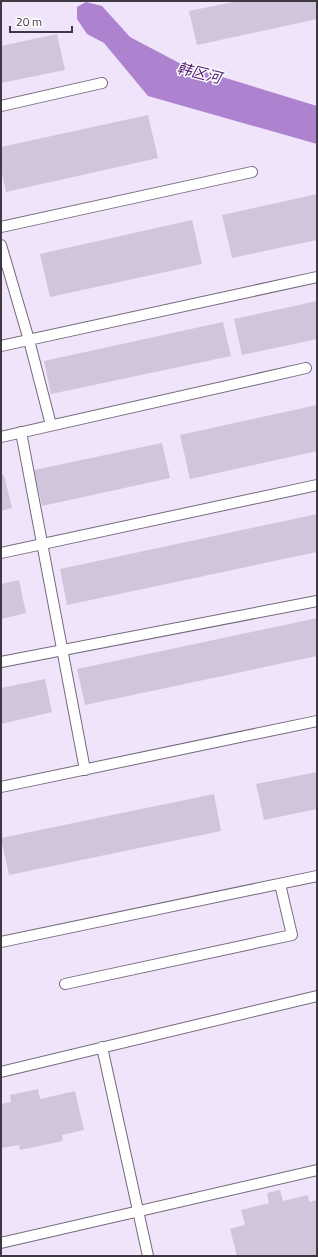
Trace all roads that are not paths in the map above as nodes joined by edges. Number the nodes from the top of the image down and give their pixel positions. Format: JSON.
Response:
{"nodes":[{"id":1,"x":102,"y":83,"type":"dead end"},
{"id":2,"x":1,"y":106,"type":"edge"},
{"id":3,"x":252,"y":172,"type":"dead end"},
{"id":4,"x":1,"y":227,"type":"edge"},
{"id":5,"x":1,"y":245,"type":"edge"},
{"id":6,"x":317,"y":277,"type":"edge"},
{"id":7,"x":29,"y":340,"type":"junction"},
{"id":8,"x":1,"y":346,"type":"edge"},
{"id":9,"x":306,"y":368,"type":"dead end"},
{"id":10,"x":51,"y":425,"type":"junction"},
{"id":11,"x":22,"y":432,"type":"junction"},
{"id":12,"x":1,"y":437,"type":"edge"},
{"id":13,"x":317,"y":485,"type":"edge"},
{"id":14,"x":43,"y":544,"type":"junction"},
{"id":15,"x":1,"y":553,"type":"edge"},
{"id":16,"x":317,"y":601,"type":"edge"},
{"id":17,"x":63,"y":650,"type":"junction"},
{"id":18,"x":1,"y":662,"type":"edge"},
{"id":19,"x":317,"y":722,"type":"edge"},
{"id":20,"x":85,"y":770,"type":"junction"},
{"id":21,"x":1,"y":787,"type":"edge"},
{"id":22,"x":317,"y":876,"type":"edge"},
{"id":23,"x":280,"y":884,"type":"junction"},
{"id":24,"x":1,"y":942,"type":"edge"},
{"id":25,"x":65,"y":984,"type":"dead end"},
{"id":26,"x":317,"y":996,"type":"edge"},
{"id":27,"x":102,"y":1047,"type":"junction"},
{"id":28,"x":1,"y":1072,"type":"edge"},
{"id":29,"x":317,"y":1170,"type":"edge"},
{"id":30,"x":138,"y":1211,"type":"junction"},
{"id":31,"x":1,"y":1243,"type":"edge"},
{"id":32,"x":148,"y":1256,"type":"edge"}],
"edges":[{"from":1,"to":2,"type":"lane"},
{"from":3,"to":4,"type":"lane"},
{"from":5,"to":7,"type":"lane"},
{"from":6,"to":7,"type":"lane"},
{"from":7,"to":8,"type":"lane"},
{"from":7,"to":10,"type":"lane"},
{"from":9,"to":10,"type":"lane"},
{"from":10,"to":11,"type":"lane"},
{"from":11,"to":12,"type":"lane"},
{"from":11,"to":14,"type":"lane"},
{"from":13,"to":14,"type":"lane"},
{"from":14,"to":15,"type":"lane"},
{"from":14,"to":17,"type":"lane"},
{"from":16,"to":17,"type":"lane"},
{"from":17,"to":18,"type":"lane"},
{"from":17,"to":20,"type":"lane"},
{"from":19,"to":20,"type":"lane"},
{"from":20,"to":21,"type":"lane"},
{"from":22,"to":23,"type":"lane"},
{"from":23,"to":24,"type":"lane"},
{"from":23,"to":25,"type":"lane"},
{"from":26,"to":27,"type":"lane"},
{"from":27,"to":28,"type":"lane"},
{"from":27,"to":30,"type":"lane"},
{"from":29,"to":30,"type":"lane"},
{"from":30,"to":31,"type":"lane"},
{"from":30,"to":32,"type":"lane"}]}
